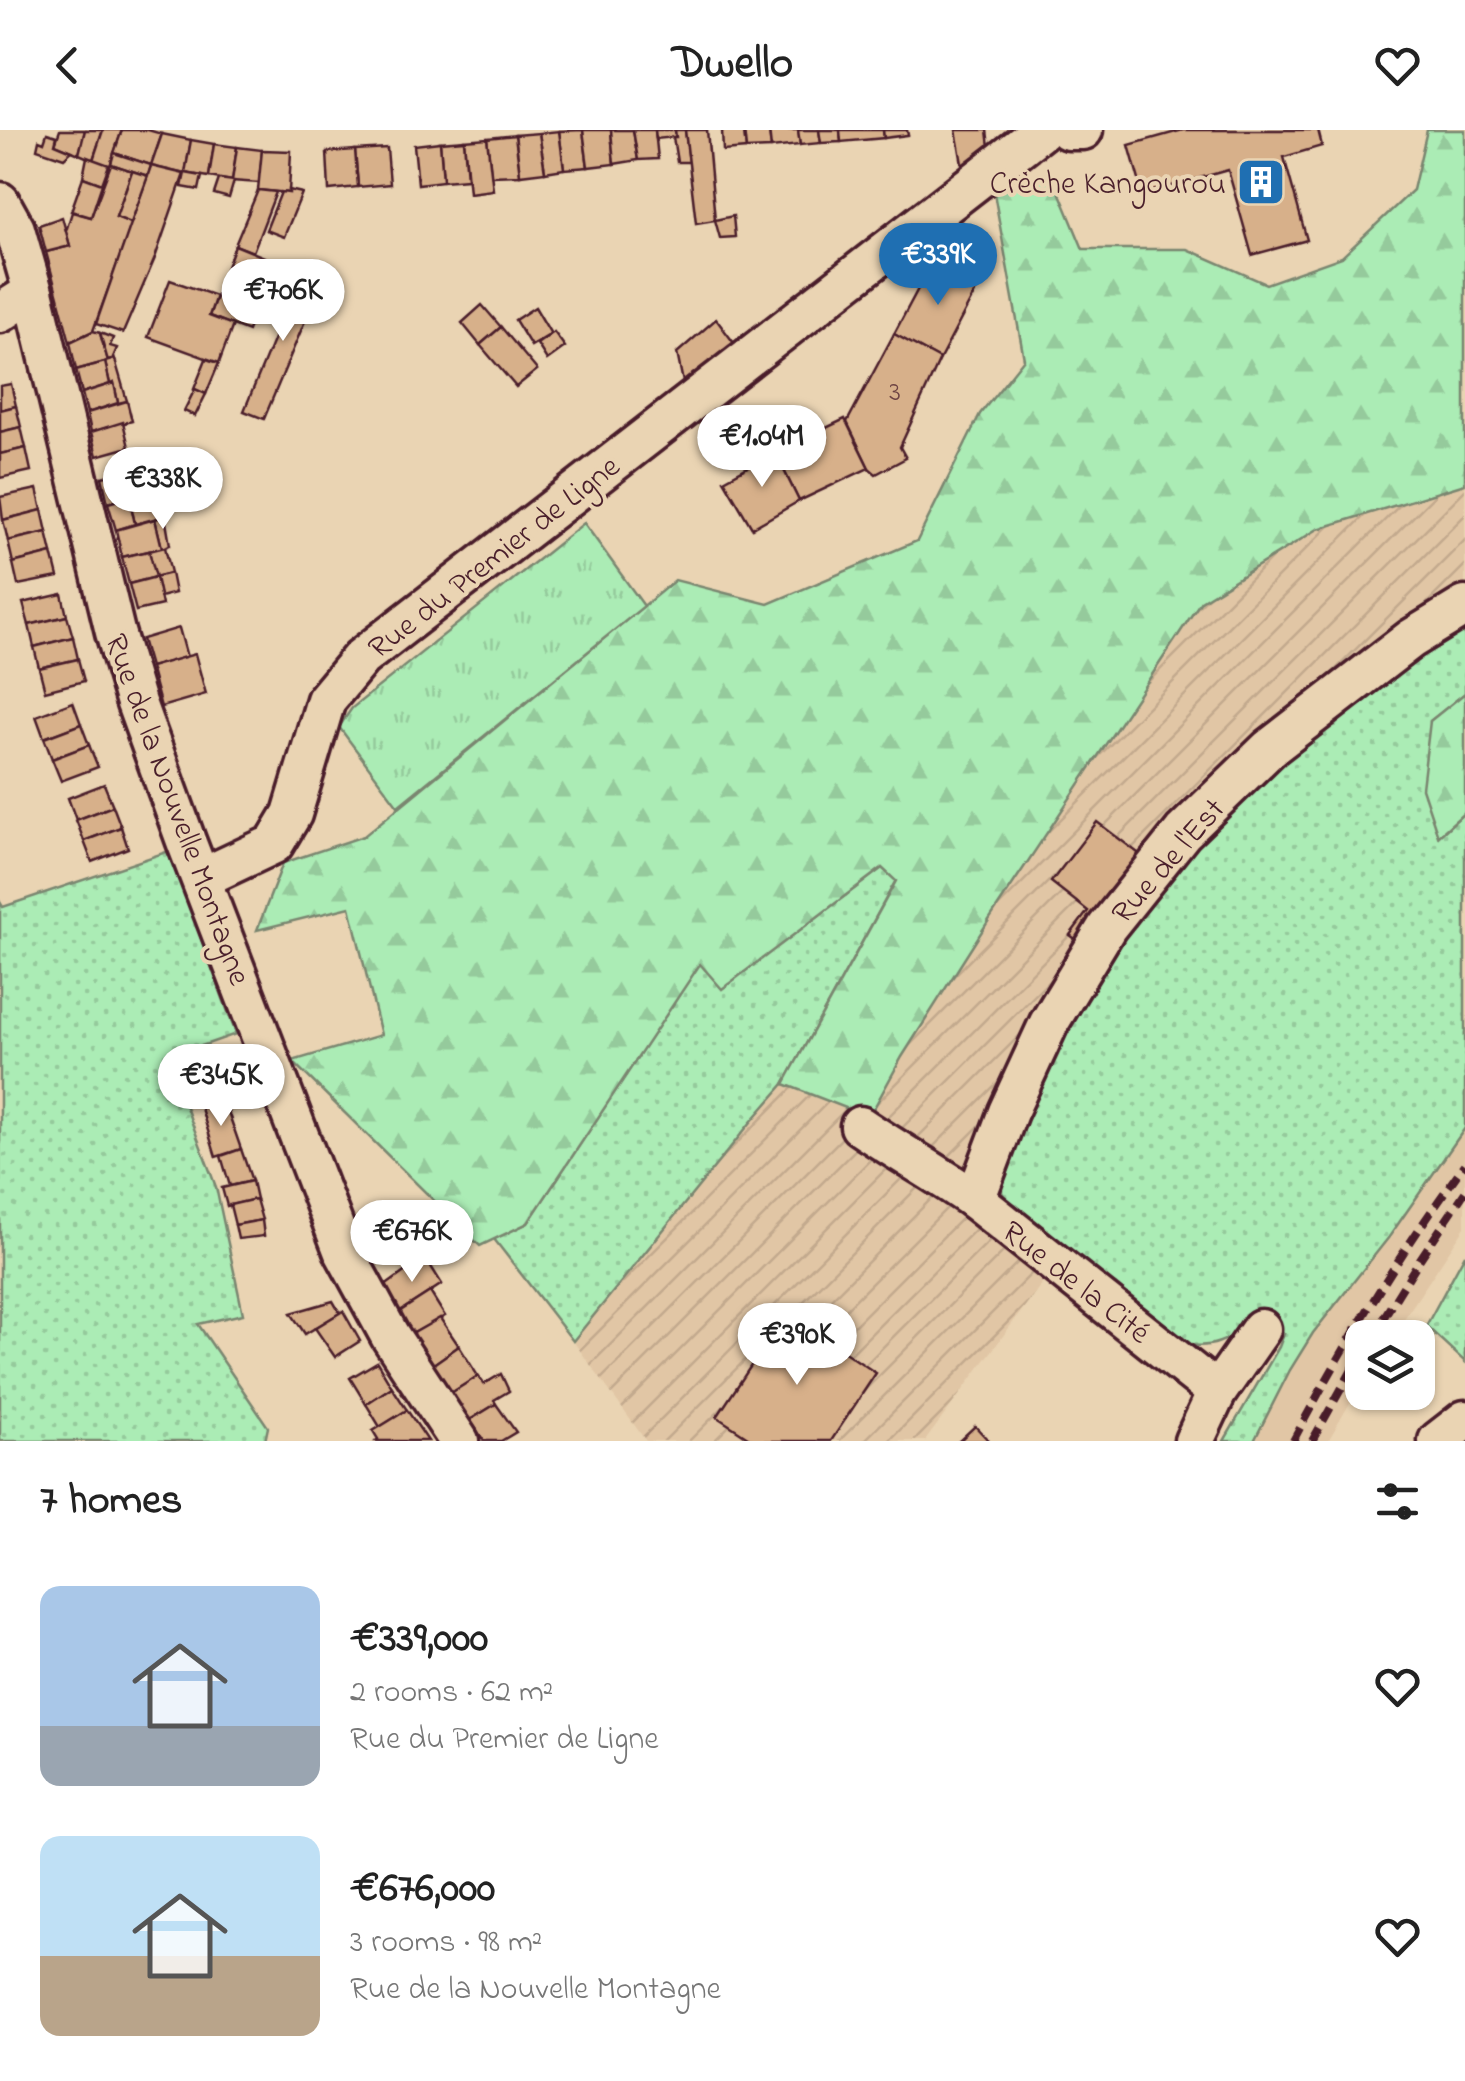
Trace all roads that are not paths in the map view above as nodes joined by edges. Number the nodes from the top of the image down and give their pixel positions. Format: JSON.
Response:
{"nodes":[{"id":1,"x":1042,"y":130,"type":"edge"},
{"id":2,"x":1068,"y":130,"type":"edge"},
{"id":3,"x":1083,"y":130,"type":"edge"},
{"id":4,"x":0,"y":202,"type":"edge"},
{"id":5,"x":33,"y":292,"type":"junction"},
{"id":6,"x":0,"y":313,"type":"edge"},
{"id":7,"x":1465,"y":606,"type":"edge"},
{"id":8,"x":202,"y":878,"type":"junction"},
{"id":9,"x":860,"y":1126,"type":"dead end"},
{"id":10,"x":974,"y":1200,"type":"junction"},
{"id":11,"x":1261,"y":1329,"type":"dead end"},
{"id":12,"x":1217,"y":1392,"type":"junction"},
{"id":13,"x":1465,"y":1420,"type":"edge"},
{"id":14,"x":460,"y":1441,"type":"edge"},
{"id":15,"x":1194,"y":1441,"type":"edge"},
{"id":16,"x":1438,"y":1441,"type":"edge"}],
"edges":[{"from":1,"to":8,"type":"street","name":"Rue du Premier de Ligne"},
{"from":2,"to":3,"type":"street"},
{"from":4,"to":5,"type":"street","name":"Rue de la Nouvelle Montagne"},
{"from":5,"to":6,"type":"street"},
{"from":5,"to":8,"type":"street","name":"Rue de la Nouvelle Montagne"},
{"from":7,"to":10,"type":"street","name":"Rue de l'Est"},
{"from":8,"to":14,"type":"street","name":"Rue de la Nouvelle Montagne"},
{"from":9,"to":10,"type":"street","name":"Rue de la Cité"},
{"from":10,"to":12,"type":"street","name":"Rue de la Cité"},
{"from":11,"to":12,"type":"street"},
{"from":12,"to":15,"type":"street"},
{"from":13,"to":16,"type":"street"}]}
